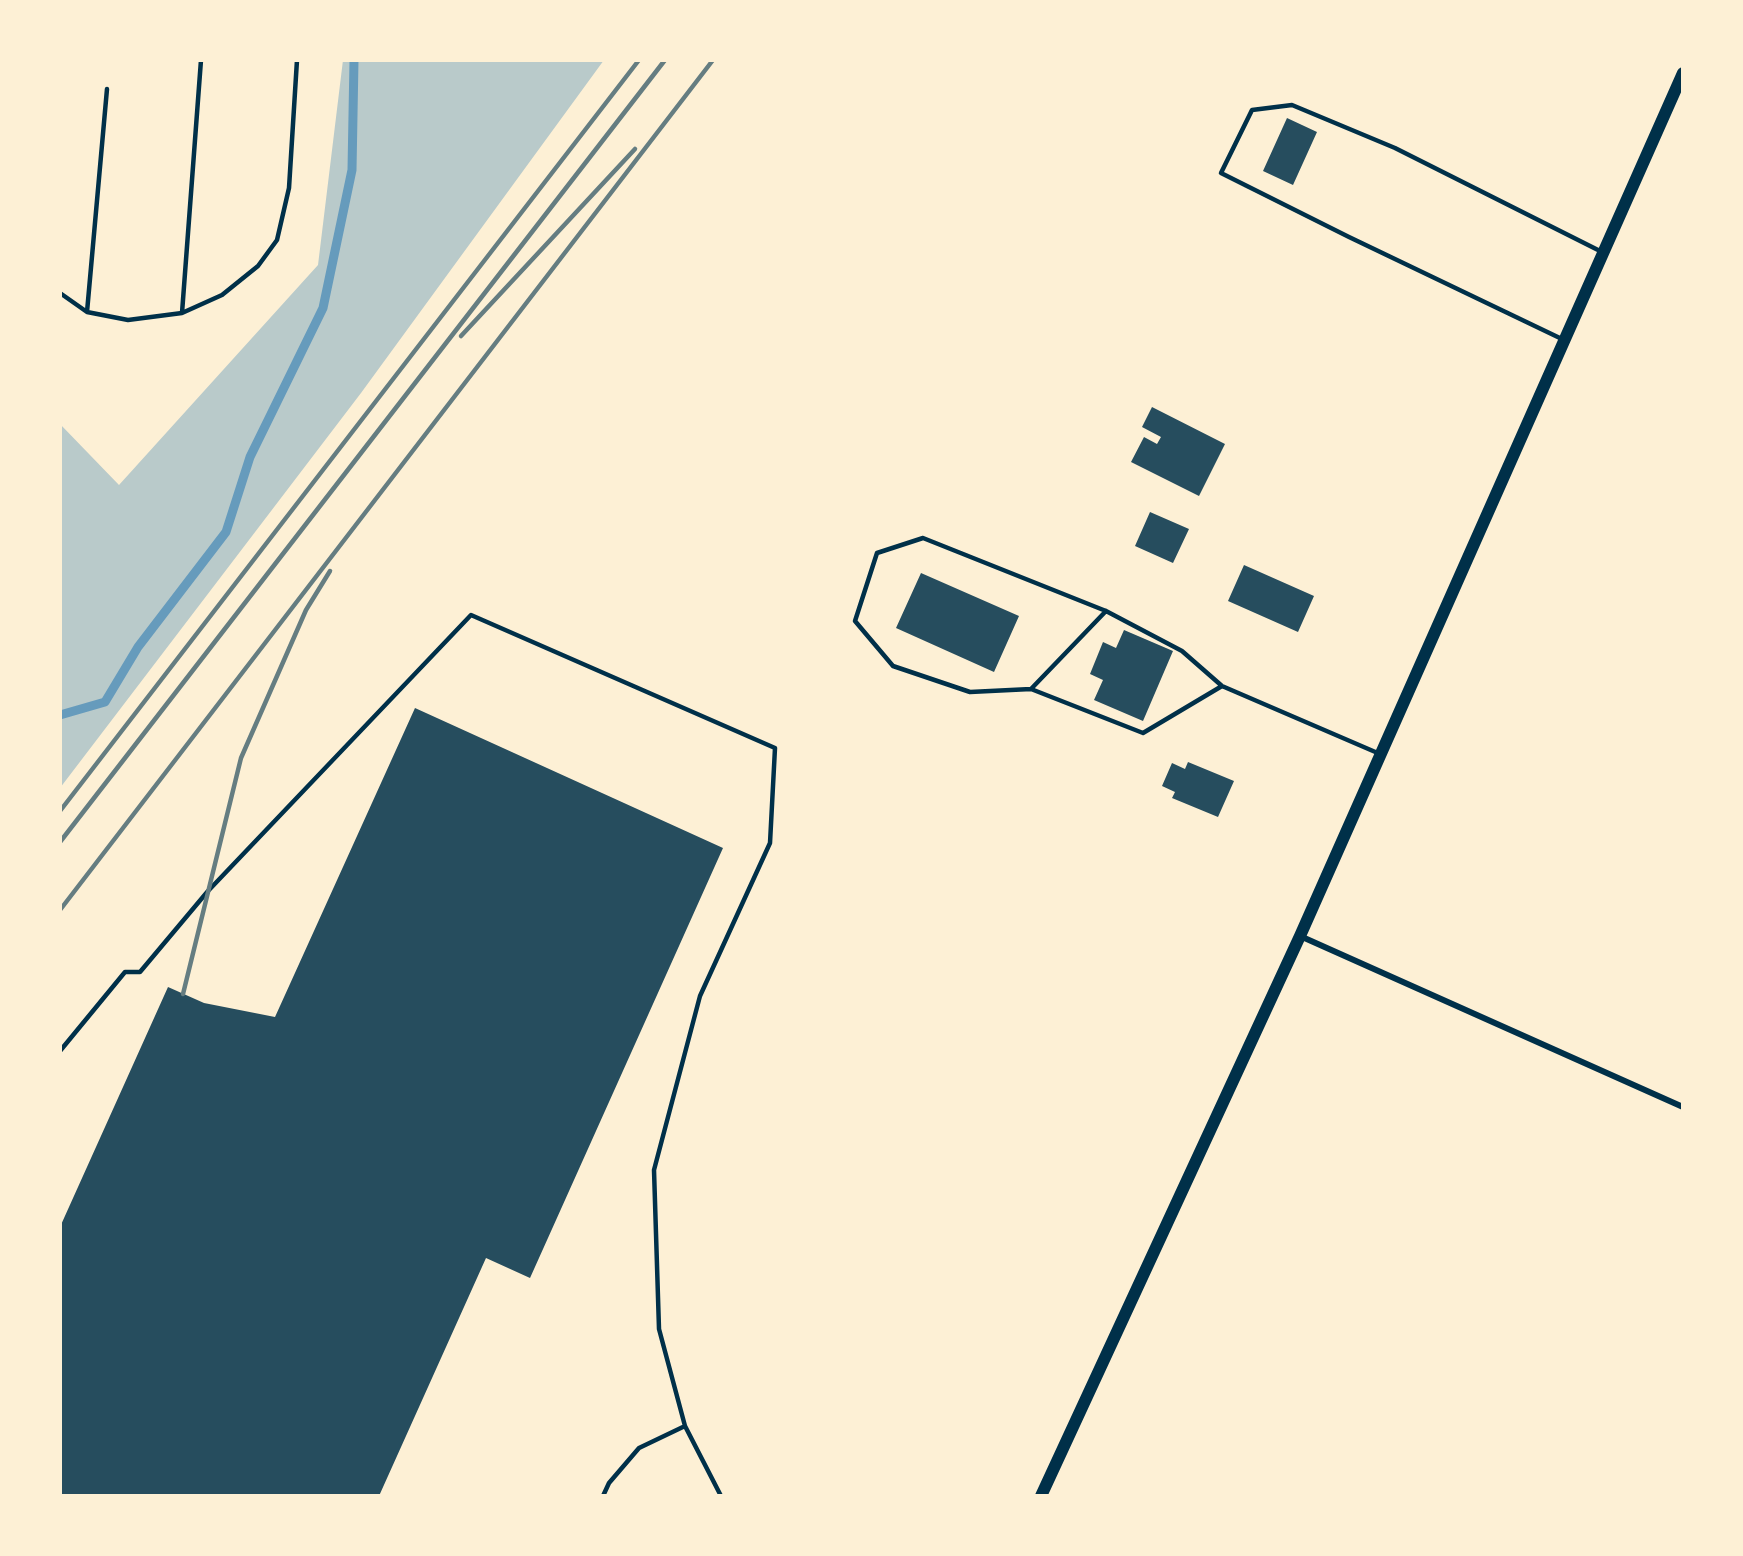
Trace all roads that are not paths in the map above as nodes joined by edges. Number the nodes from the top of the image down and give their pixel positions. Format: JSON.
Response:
{"nodes":[{"id":1,"x":201,"y":60,"type":"edge"},
{"id":2,"x":297,"y":60,"type":"edge"},
{"id":3,"x":1683,"y":73,"type":"edge"},
{"id":4,"x":107,"y":89,"type":"dead end"},
{"id":5,"x":1602,"y":252,"type":"junction"},
{"id":6,"x":60,"y":294,"type":"edge"},
{"id":7,"x":87,"y":312,"type":"junction"},
{"id":8,"x":182,"y":313,"type":"junction"},
{"id":9,"x":1564,"y":340,"type":"junction"},
{"id":10,"x":1106,"y":611,"type":"junction"},
{"id":11,"x":1222,"y":686,"type":"junction"},
{"id":12,"x":1031,"y":688,"type":"junction"},
{"id":13,"x":1380,"y":754,"type":"junction"},
{"id":14,"x":1300,"y":936,"type":"junction"},
{"id":15,"x":60,"y":1051,"type":"edge"},
{"id":16,"x":1683,"y":1107,"type":"edge"},
{"id":17,"x":685,"y":1426,"type":"junction"},
{"id":18,"x":603,"y":1496,"type":"edge"},
{"id":19,"x":721,"y":1496,"type":"edge"},
{"id":20,"x":1041,"y":1496,"type":"edge"}],
"edges":[{"from":1,"to":8,"type":"lane"},
{"from":2,"to":8,"type":"lane"},
{"from":3,"to":5,"type":"main road"},
{"from":4,"to":7,"type":"lane"},
{"from":5,"to":9,"type":"main road"},
{"from":5,"to":9,"type":"lane"},
{"from":6,"to":7,"type":"lane"},
{"from":7,"to":8,"type":"lane"},
{"from":9,"to":13,"type":"main road"},
{"from":10,"to":11,"type":"lane"},
{"from":10,"to":12,"type":"lane"},
{"from":10,"to":12,"type":"lane"},
{"from":11,"to":12,"type":"lane"},
{"from":11,"to":13,"type":"lane"},
{"from":13,"to":14,"type":"main road"},
{"from":14,"to":16,"type":"street"},
{"from":14,"to":20,"type":"main road"},
{"from":15,"to":17,"type":"lane"},
{"from":17,"to":18,"type":"lane"},
{"from":17,"to":19,"type":"lane"}]}
